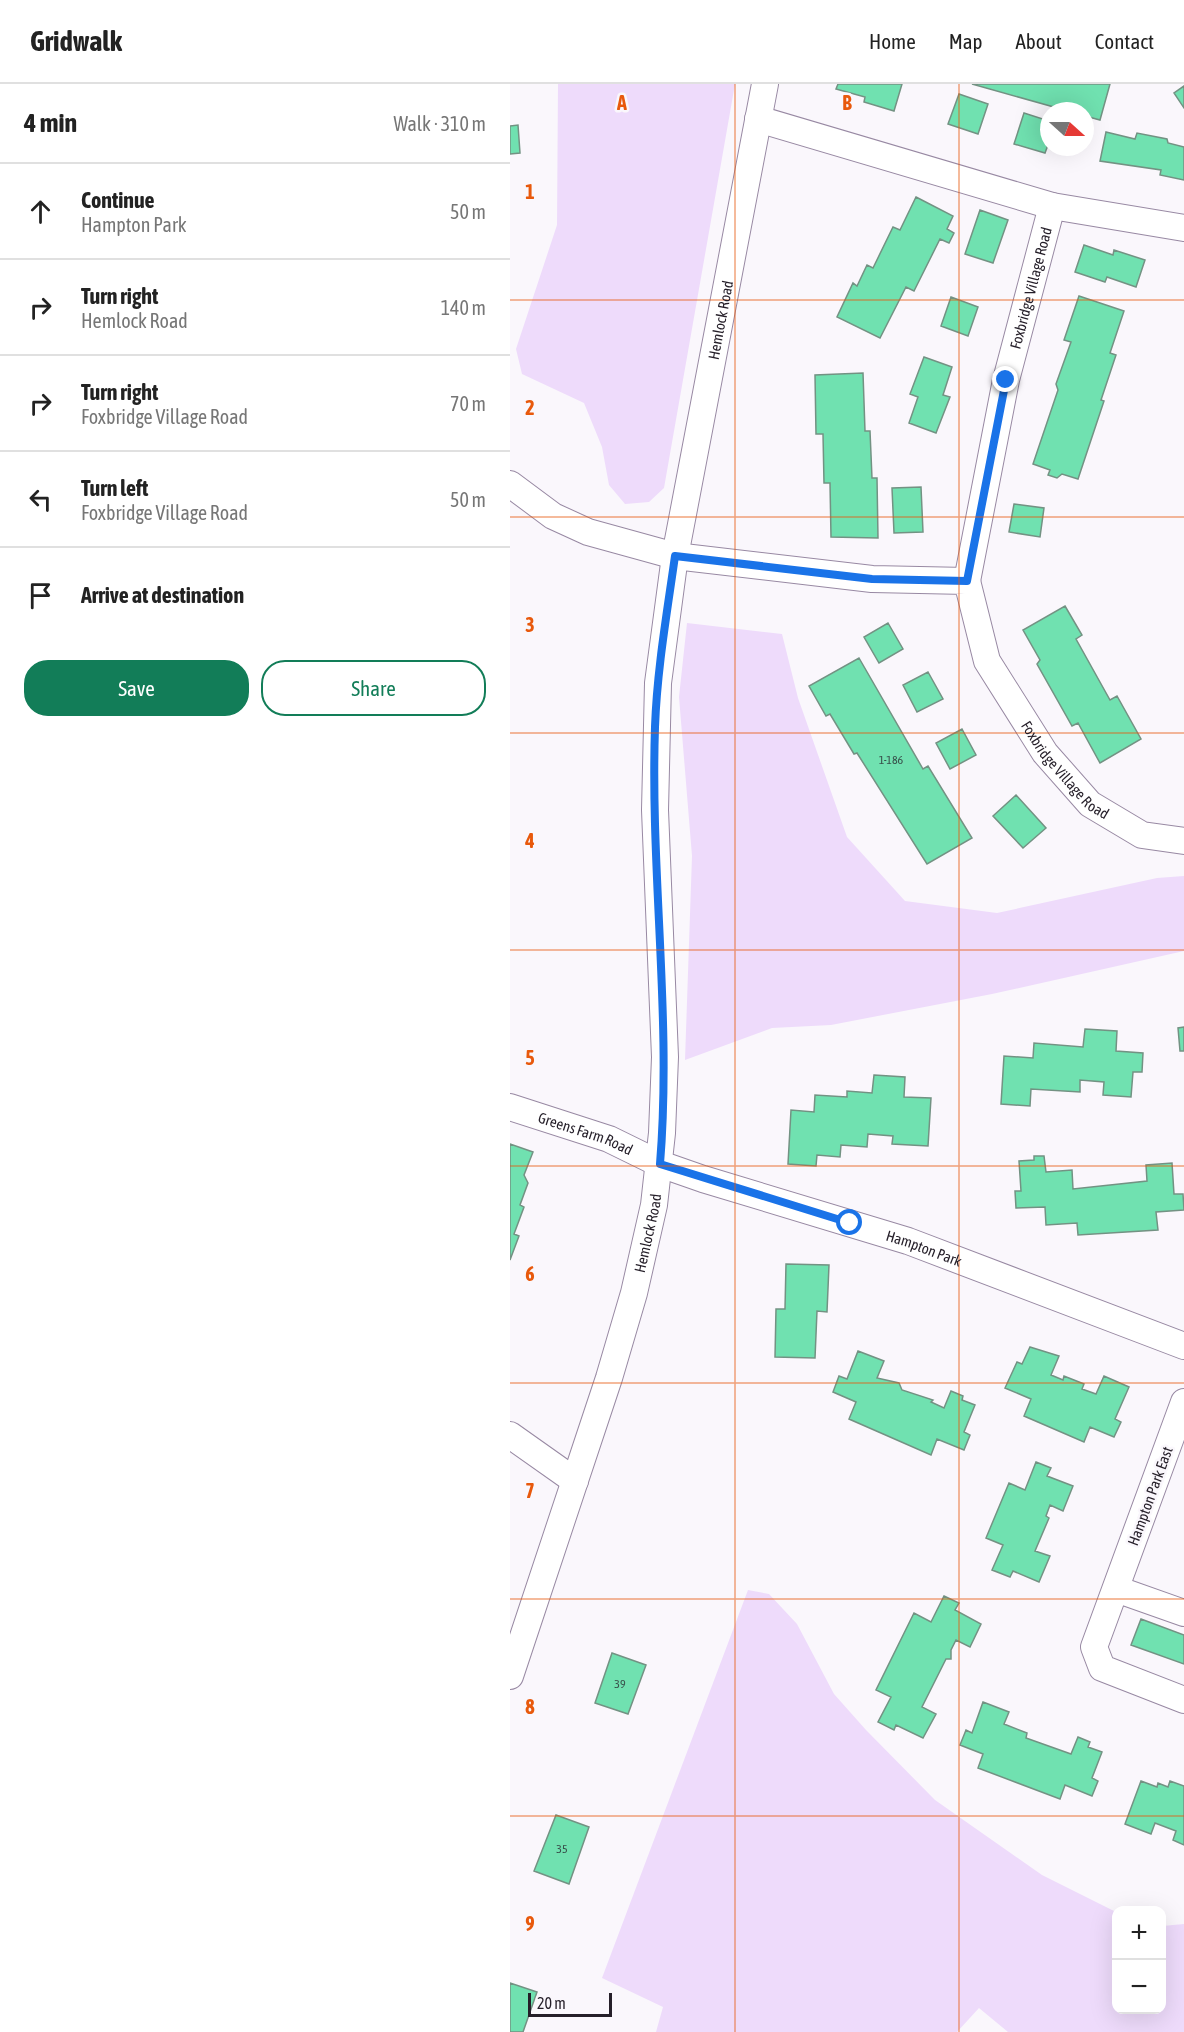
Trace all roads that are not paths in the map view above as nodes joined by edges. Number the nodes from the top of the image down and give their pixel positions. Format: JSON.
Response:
{"nodes":[{"id":1,"x":765,"y":84,"type":"edge"},
{"id":2,"x":758,"y":119,"type":"junction"},
{"id":3,"x":1052,"y":206,"type":"junction"},
{"id":4,"x":1184,"y":228,"type":"edge"},
{"id":5,"x":510,"y":484,"type":"edge"},
{"id":6,"x":675,"y":556,"type":"junction"},
{"id":7,"x":967,"y":581,"type":"junction"},
{"id":8,"x":1184,"y":841,"type":"edge"},
{"id":9,"x":510,"y":1107,"type":"edge"},
{"id":10,"x":660,"y":1164,"type":"junction"},
{"id":11,"x":1184,"y":1346,"type":"edge"},
{"id":12,"x":1184,"y":1402,"type":"edge"},
{"id":13,"x":510,"y":1435,"type":"edge"},
{"id":14,"x":575,"y":1481,"type":"junction"},
{"id":15,"x":1116,"y":1589,"type":"junction"},
{"id":16,"x":1184,"y":1613,"type":"edge"},
{"id":17,"x":510,"y":1676,"type":"edge"},
{"id":18,"x":1184,"y":1700,"type":"edge"}],
"edges":[{"from":1,"to":2,"type":"street","name":"Hemlock Road"},
{"from":2,"to":3,"type":"street","name":"Foxbridge Village Road"},
{"from":2,"to":6,"type":"street","name":"Hemlock Road"},
{"from":3,"to":4,"type":"street","name":"Foxbridge Village Road"},
{"from":3,"to":7,"type":"street","name":"Foxbridge Village Road"},
{"from":5,"to":6,"type":"street"},
{"from":6,"to":7,"type":"street"},
{"from":6,"to":10,"type":"street","name":"Hemlock Road"},
{"from":7,"to":8,"type":"street","name":"Foxbridge Village Road"},
{"from":9,"to":10,"type":"street","name":"Greens Farm Road"},
{"from":10,"to":11,"type":"street","name":"Hampton Park"},
{"from":10,"to":14,"type":"street","name":"Hemlock Road"},
{"from":12,"to":15,"type":"street","name":"Hampton Park East"},
{"from":13,"to":14,"type":"street"},
{"from":14,"to":17,"type":"street","name":"Hemlock Road"},
{"from":15,"to":16,"type":"street"},
{"from":15,"to":18,"type":"street","name":"Hampton Park East"}]}
